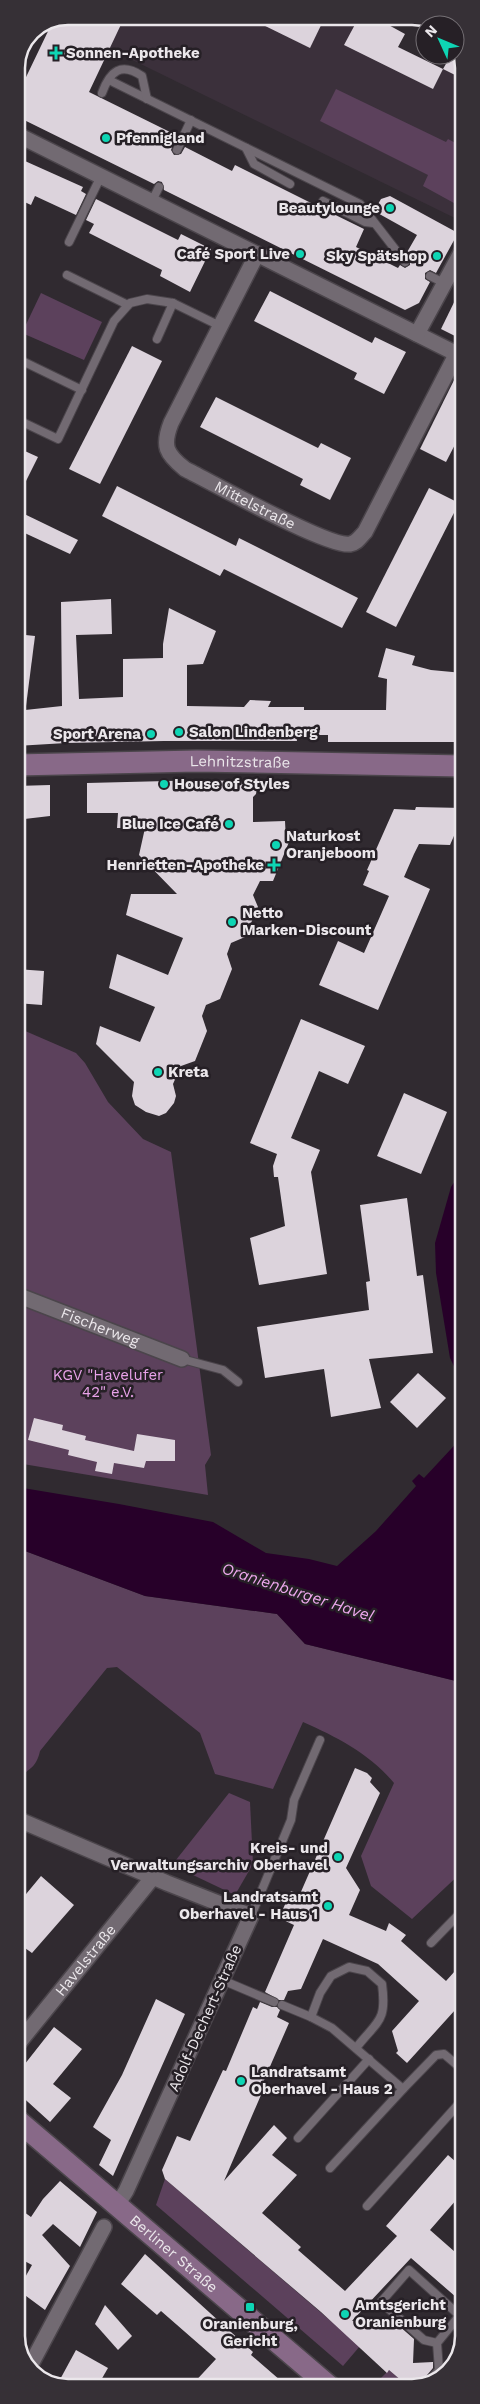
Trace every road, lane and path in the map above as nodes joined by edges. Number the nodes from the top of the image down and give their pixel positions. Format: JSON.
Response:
{"nodes":[{"id":1,"x":113,"y":82,"type":"dead end"},
{"id":2,"x":102,"y":93,"type":"dead end"},
{"id":3,"x":147,"y":99,"type":"junction"},
{"id":4,"x":191,"y":120,"type":"junction"},
{"id":5,"x":25,"y":138,"type":"edge"},
{"id":6,"x":246,"y":148,"type":"junction"},
{"id":7,"x":177,"y":150,"type":"dead end"},
{"id":8,"x":102,"y":176,"type":"junction"},
{"id":9,"x":290,"y":184,"type":"dead end"},
{"id":10,"x":159,"y":187,"type":"dead end"},
{"id":11,"x":152,"y":201,"type":"junction"},
{"id":12,"x":324,"y":201,"type":"dead end"},
{"id":13,"x":373,"y":223,"type":"junction"},
{"id":14,"x":69,"y":242,"type":"dead end"},
{"id":15,"x":257,"y":254,"type":"junction"},
{"id":16,"x":455,"y":259,"type":"edge"},
{"id":17,"x":405,"y":262,"type":"dead end"},
{"id":18,"x":67,"y":276,"type":"dead end"},
{"id":19,"x":173,"y":304,"type":"junction"},
{"id":20,"x":128,"y":306,"type":"junction"},
{"id":21,"x":220,"y":326,"type":"junction"},
{"id":22,"x":417,"y":334,"type":"junction"},
{"id":23,"x":157,"y":340,"type":"dead end"},
{"id":24,"x":455,"y":353,"type":"edge"},
{"id":25,"x":25,"y":362,"type":"edge"},
{"id":26,"x":455,"y":364,"type":"edge"},
{"id":27,"x":82,"y":390,"type":"junction"},
{"id":28,"x":25,"y":424,"type":"edge"},
{"id":29,"x":25,"y":764,"type":"edge"},
{"id":30,"x":455,"y":766,"type":"edge"},
{"id":31,"x":25,"y":1298,"type":"edge"},
{"id":32,"x":182,"y":1359,"type":"joint"},
{"id":33,"x":238,"y":1382,"type":"dead end"},
{"id":34,"x":320,"y":1740,"type":"dead end"},
{"id":35,"x":25,"y":1822,"type":"edge"},
{"id":36,"x":153,"y":1877,"type":"junction"},
{"id":37,"x":251,"y":1916,"type":"junction"},
{"id":38,"x":455,"y":1919,"type":"edge"},
{"id":39,"x":431,"y":1944,"type":"dead end"},
{"id":40,"x":222,"y":1980,"type":"junction"},
{"id":41,"x":311,"y":2017,"type":"junction"},
{"id":42,"x":25,"y":2034,"type":"edge"},
{"id":43,"x":356,"y":2048,"type":"junction"},
{"id":44,"x":369,"y":2059,"type":"junction"},
{"id":45,"x":455,"y":2063,"type":"edge"},
{"id":46,"x":403,"y":2089,"type":"junction"},
{"id":47,"x":455,"y":2108,"type":"edge"},
{"id":48,"x":25,"y":2127,"type":"edge"},
{"id":49,"x":298,"y":2138,"type":"dead end"},
{"id":50,"x":330,"y":2168,"type":"dead end"},
{"id":51,"x":117,"y":2205,"type":"junction"},
{"id":52,"x":367,"y":2206,"type":"dead end"},
{"id":53,"x":104,"y":2227,"type":"dead end"},
{"id":54,"x":455,"y":2306,"type":"edge"},
{"id":55,"x":455,"y":2320,"type":"edge"},
{"id":56,"x":437,"y":2342,"type":"junction"},
{"id":57,"x":33,"y":2361,"type":"edge"},
{"id":58,"x":439,"y":2369,"type":"edge"},
{"id":59,"x":321,"y":2379,"type":"edge"}],
"edges":[{"from":1,"to":3,"type":"lane"},
{"from":2,"to":3,"type":"lane"},
{"from":3,"to":4,"type":"lane"},
{"from":4,"to":6,"type":"lane"},
{"from":4,"to":7,"type":"lane"},
{"from":5,"to":8,"type":"street","name":"Mittelstraße"},
{"from":6,"to":9,"type":"lane"},
{"from":6,"to":13,"type":"lane"},
{"from":8,"to":11,"type":"street","name":"Mittelstraße"},
{"from":8,"to":14,"type":"lane"},
{"from":10,"to":11,"type":"lane"},
{"from":11,"to":15,"type":"street","name":"Mittelstraße"},
{"from":12,"to":13,"type":"lane"},
{"from":13,"to":17,"type":"lane"},
{"from":15,"to":21,"type":"street","name":"Mittelstraße"},
{"from":15,"to":22,"type":"street","name":"Mittelstraße"},
{"from":16,"to":22,"type":"street"},
{"from":18,"to":20,"type":"lane"},
{"from":19,"to":20,"type":"lane"},
{"from":19,"to":21,"type":"lane"},
{"from":19,"to":23,"type":"lane"},
{"from":20,"to":27,"type":"lane"},
{"from":21,"to":26,"type":"street","name":"Mittelstraße"},
{"from":22,"to":24,"type":"street","name":"Mittelstraße"},
{"from":25,"to":27,"type":"lane"},
{"from":27,"to":28,"type":"lane"},
{"from":29,"to":30,"type":"main road","name":"Lehnitzstraße"},
{"from":31,"to":32,"type":"street","name":"Fischerweg"},
{"from":32,"to":33,"type":"lane"},
{"from":34,"to":37,"type":"lane","name":"Adolf-Dechert-Straße"},
{"from":35,"to":36,"type":"street"},
{"from":36,"to":37,"type":"street"},
{"from":36,"to":42,"type":"street","name":"Havelstraße"},
{"from":37,"to":40,"type":"street","name":"Adolf-Dechert-Straße"},
{"from":38,"to":39,"type":"lane"},
{"from":40,"to":41,"type":"lane"},
{"from":40,"to":51,"type":"street","name":"Adolf-Dechert-Straße"},
{"from":41,"to":43,"type":"lane"},
{"from":41,"to":43,"type":"lane"},
{"from":43,"to":44,"type":"lane"},
{"from":44,"to":46,"type":"lane"},
{"from":44,"to":49,"type":"lane"},
{"from":45,"to":46,"type":"lane"},
{"from":46,"to":50,"type":"lane"},
{"from":47,"to":52,"type":"lane"},
{"from":48,"to":51,"type":"main road","name":"Berliner Straße"},
{"from":51,"to":59,"type":"main road","name":"Berliner Straße"},
{"from":53,"to":57,"type":"street"},
{"from":54,"to":56,"type":"lane"},
{"from":55,"to":56,"type":"lane"},
{"from":56,"to":58,"type":"lane"}]}
